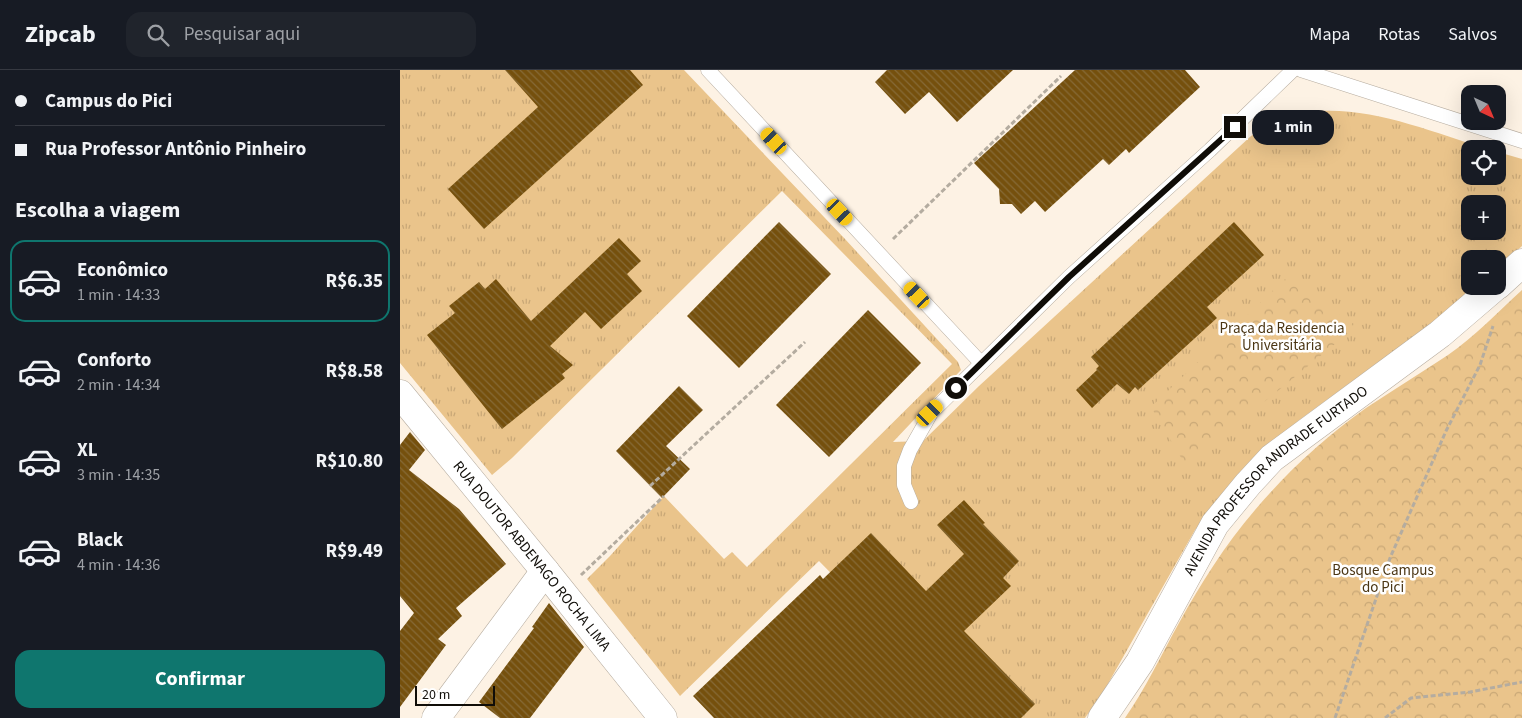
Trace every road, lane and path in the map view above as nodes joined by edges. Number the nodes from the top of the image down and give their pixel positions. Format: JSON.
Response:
{"nodes":[{"id":1,"x":708,"y":70,"type":"edge"},
{"id":2,"x":1293,"y":70,"type":"edge"},
{"id":3,"x":1301,"y":70,"type":"edge"},
{"id":4,"x":1061,"y":76,"type":"dead end"},
{"id":5,"x":1522,"y":141,"type":"edge"},
{"id":6,"x":879,"y":254,"type":"junction"},
{"id":7,"x":1522,"y":263,"type":"edge"},
{"id":8,"x":1506,"y":278,"type":"edge"},
{"id":9,"x":1486,"y":295,"type":"edge"},
{"id":10,"x":1496,"y":319,"type":"dead end"},
{"id":11,"x":805,"y":342,"type":"dead end"},
{"id":12,"x":981,"y":363,"type":"junction"},
{"id":13,"x":400,"y":394,"type":"edge"},
{"id":14,"x":650,"y":486,"type":"dead end"},
{"id":15,"x":664,"y":496,"type":"dead end"},
{"id":16,"x":912,"y":502,"type":"dead end"},
{"id":17,"x":546,"y":571,"type":"junction"},
{"id":18,"x":563,"y":593,"type":"junction"},
{"id":19,"x":1522,"y":682,"type":"edge"},
{"id":20,"x":436,"y":718,"type":"edge"},
{"id":21,"x":663,"y":718,"type":"edge"},
{"id":22,"x":1102,"y":718,"type":"edge"},
{"id":23,"x":1335,"y":718,"type":"edge"},
{"id":24,"x":1385,"y":718,"type":"edge"}],
"edges":[{"from":1,"to":6,"type":"lane"},
{"from":2,"to":12,"type":"lane"},
{"from":3,"to":5,"type":"lane"},
{"from":4,"to":6,"type":"path"},
{"from":6,"to":12,"type":"lane"},
{"from":7,"to":8,"type":"street","name":"AVENIDA PROFESSOR ANDRADE FURTADO"},
{"from":9,"to":22,"type":"street","name":"AVENIDA PROFESSOR ANDRADE FURTADO"},
{"from":10,"to":23,"type":"path"},
{"from":11,"to":14,"type":"path"},
{"from":12,"to":16,"type":"lane"},
{"from":13,"to":17,"type":"street","name":"RUA DOUTOR ABDENAGO ROCHA LIMA"},
{"from":15,"to":18,"type":"path"},
{"from":17,"to":18,"type":"street","name":"RUA DOUTOR ABDENAGO ROCHA LIMA"},
{"from":17,"to":20,"type":"street"},
{"from":18,"to":21,"type":"street","name":"RUA DOUTOR ABDENAGO ROCHA LIMA"},
{"from":19,"to":24,"type":"path"}]}
